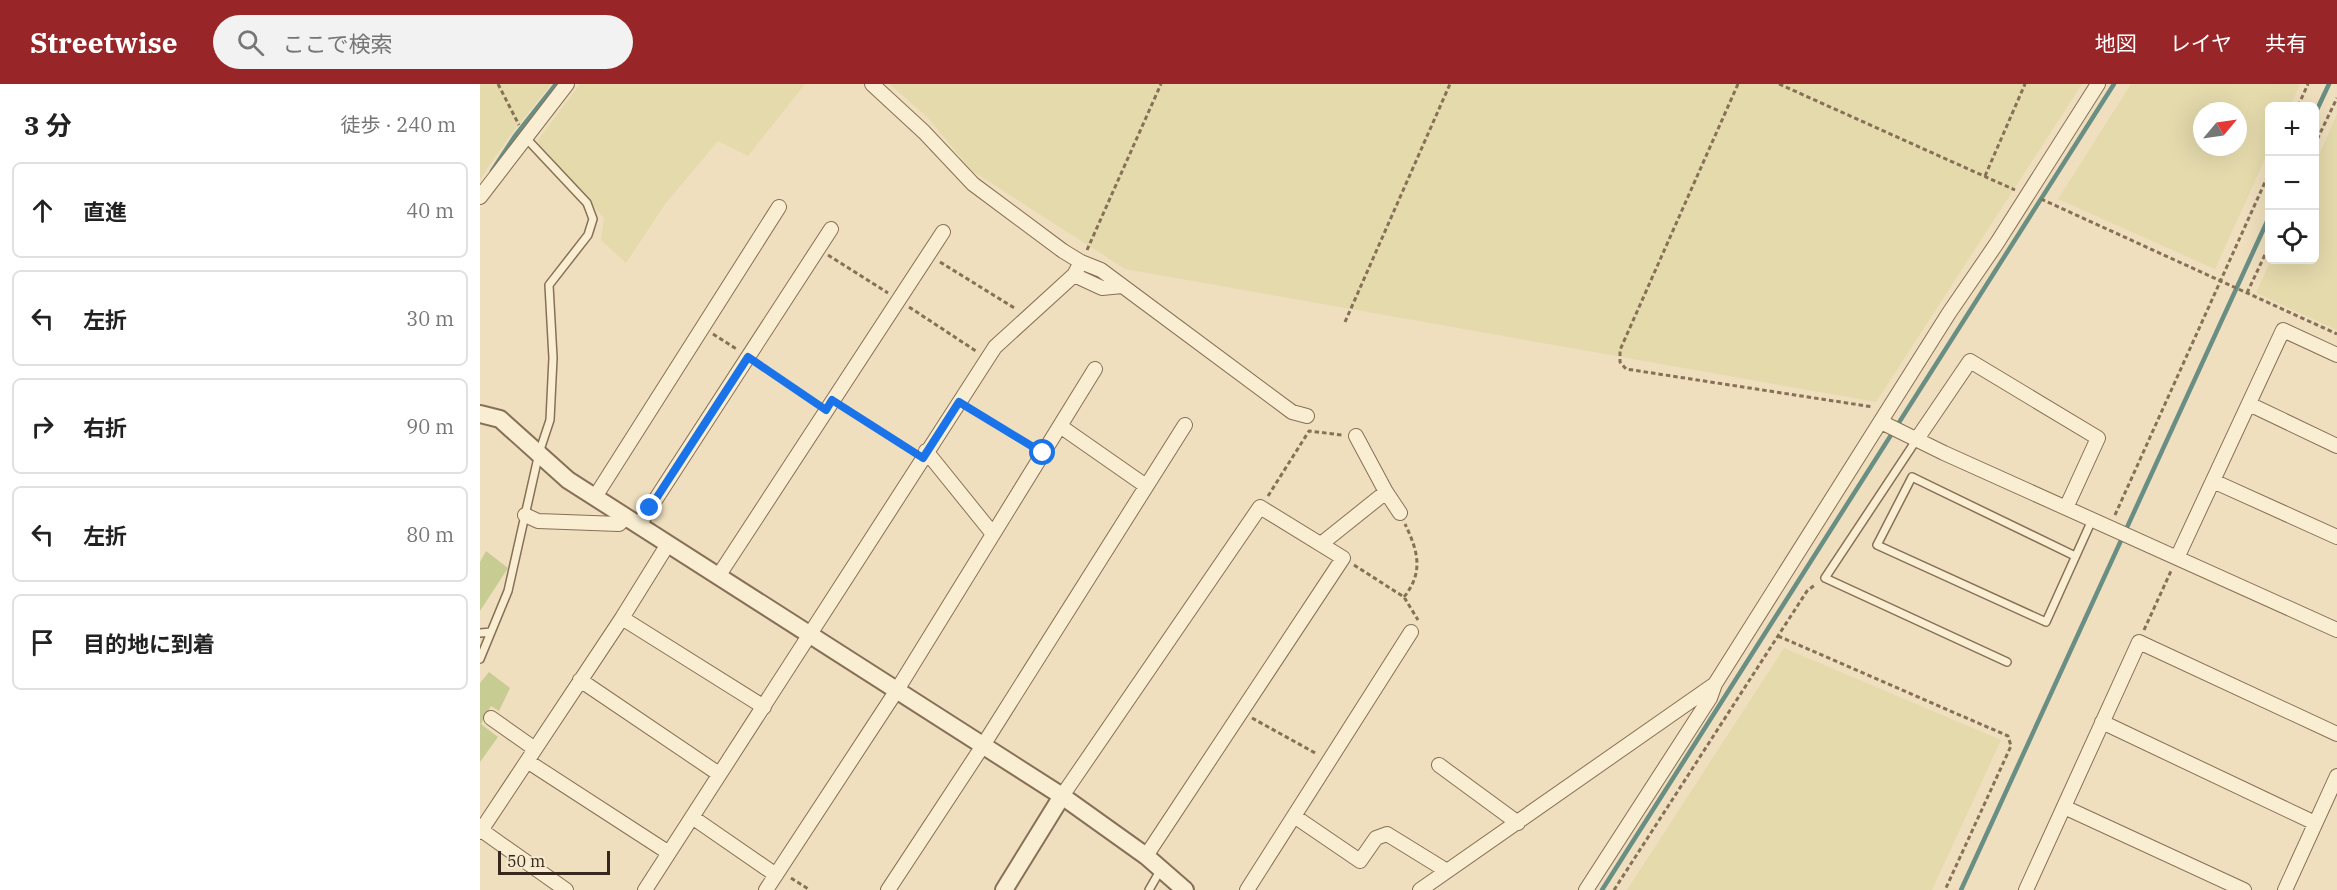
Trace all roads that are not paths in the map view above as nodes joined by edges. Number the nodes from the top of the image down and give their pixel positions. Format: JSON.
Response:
{"nodes":[{"id":1,"x":567,"y":84,"type":"edge"},
{"id":2,"x":872,"y":84,"type":"edge"},
{"id":3,"x":2098,"y":84,"type":"edge"},
{"id":4,"x":525,"y":137,"type":"junction"},
{"id":5,"x":480,"y":197,"type":"edge"},
{"id":6,"x":778,"y":207,"type":"dead end"},
{"id":7,"x":831,"y":229,"type":"dead end"},
{"id":8,"x":943,"y":232,"type":"dead end"},
{"id":9,"x":1078,"y":269,"type":"junction"},
{"id":10,"x":2337,"y":355,"type":"edge"},
{"id":11,"x":1095,"y":369,"type":"dead end"},
{"id":12,"x":2249,"y":404,"type":"junction"},
{"id":13,"x":480,"y":414,"type":"edge"},
{"id":14,"x":1307,"y":416,"type":"dead end"},
{"id":15,"x":1884,"y":416,"type":"junction"},
{"id":16,"x":1185,"y":425,"type":"dead end"},
{"id":17,"x":1060,"y":426,"type":"junction"},
{"id":18,"x":1356,"y":436,"type":"road end"},
{"id":19,"x":1917,"y":439,"type":"junction"},
{"id":20,"x":2337,"y":446,"type":"edge"},
{"id":21,"x":539,"y":453,"type":"junction"},
{"id":22,"x":925,"y":455,"type":"junction"},
{"id":23,"x":2213,"y":481,"type":"junction"},
{"id":24,"x":1146,"y":486,"type":"junction"},
{"id":25,"x":1386,"y":492,"type":"junction"},
{"id":26,"x":595,"y":497,"type":"junction"},
{"id":27,"x":2066,"y":508,"type":"junction"},
{"id":28,"x":1400,"y":513,"type":"road end"},
{"id":29,"x":525,"y":516,"type":"junction"},
{"id":30,"x":2092,"y":520,"type":"junction"},
{"id":31,"x":633,"y":521,"type":"junction"},
{"id":32,"x":993,"y":534,"type":"junction"},
{"id":33,"x":2337,"y":537,"type":"edge"},
{"id":34,"x":668,"y":544,"type":"junction"},
{"id":35,"x":1321,"y":544,"type":"junction"},
{"id":36,"x":2075,"y":556,"type":"junction"},
{"id":37,"x":2177,"y":558,"type":"junction"},
{"id":38,"x":719,"y":575,"type":"junction"},
{"id":39,"x":622,"y":618,"type":"junction"},
{"id":40,"x":2337,"y":630,"type":"edge"},
{"id":41,"x":491,"y":632,"type":"junction"},
{"id":42,"x":1411,"y":632,"type":"road end"},
{"id":43,"x":480,"y":633,"type":"edge"},
{"id":44,"x":811,"y":635,"type":"junction"},
{"id":45,"x":480,"y":659,"type":"edge"},
{"id":46,"x":2007,"y":662,"type":"dead end"},
{"id":47,"x":580,"y":680,"type":"junction"},
{"id":48,"x":1715,"y":684,"type":"junction"},
{"id":49,"x":897,"y":690,"type":"junction"},
{"id":50,"x":764,"y":707,"type":"junction"},
{"id":51,"x":490,"y":718,"type":"dead end"},
{"id":52,"x":2102,"y":722,"type":"junction"},
{"id":53,"x":2337,"y":734,"type":"edge"},
{"id":54,"x":982,"y":747,"type":"junction"},
{"id":55,"x":535,"y":749,"type":"junction"},
{"id":56,"x":527,"y":761,"type":"junction"},
{"id":57,"x":1439,"y":765,"type":"dead end"},
{"id":58,"x":719,"y":774,"type":"junction"},
{"id":59,"x":2337,"y":776,"type":"edge"},
{"id":60,"x":1062,"y":796,"type":"junction"},
{"id":61,"x":2064,"y":807,"type":"junction"},
{"id":62,"x":1294,"y":816,"type":"junction"},
{"id":63,"x":692,"y":818,"type":"junction"},
{"id":64,"x":1518,"y":823,"type":"junction"},
{"id":65,"x":2315,"y":823,"type":"junction"},
{"id":66,"x":481,"y":831,"type":"edge"},
{"id":67,"x":669,"y":853,"type":"junction"},
{"id":68,"x":1146,"y":856,"type":"junction"},
{"id":69,"x":1161,"y":869,"type":"junction"},
{"id":70,"x":1447,"y":871,"type":"junction"},
{"id":71,"x":778,"y":872,"type":"junction"},
{"id":72,"x":566,"y":890,"type":"edge"},
{"id":73,"x":645,"y":890,"type":"edge"},
{"id":74,"x":766,"y":890,"type":"edge"},
{"id":75,"x":888,"y":890,"type":"edge"},
{"id":76,"x":1004,"y":890,"type":"edge"},
{"id":77,"x":1149,"y":890,"type":"edge"},
{"id":78,"x":1185,"y":890,"type":"edge"},
{"id":79,"x":1247,"y":890,"type":"edge"},
{"id":80,"x":1420,"y":890,"type":"edge"},
{"id":81,"x":1586,"y":890,"type":"edge"},
{"id":82,"x":2026,"y":890,"type":"edge"},
{"id":83,"x":2244,"y":890,"type":"edge"},
{"id":84,"x":2285,"y":890,"type":"edge"}],
"edges":[{"from":1,"to":4,"type":"street"},
{"from":2,"to":9,"type":"street"},
{"from":3,"to":15,"type":"street"},
{"from":4,"to":5,"type":"street"},
{"from":4,"to":21,"type":"lane"},
{"from":6,"to":26,"type":"street"},
{"from":7,"to":31,"type":"street"},
{"from":8,"to":38,"type":"street"},
{"from":9,"to":14,"type":"street"},
{"from":9,"to":22,"type":"street"},
{"from":10,"to":12,"type":"street"},
{"from":11,"to":17,"type":"street"},
{"from":12,"to":20,"type":"street"},
{"from":12,"to":23,"type":"street"},
{"from":13,"to":21,"type":"street"},
{"from":15,"to":19,"type":"street"},
{"from":15,"to":48,"type":"street"},
{"from":16,"to":24,"type":"street"},
{"from":17,"to":24,"type":"street"},
{"from":17,"to":32,"type":"street"},
{"from":18,"to":25,"type":"street"},
{"from":19,"to":27,"type":"street"},
{"from":19,"to":27,"type":"street"},
{"from":19,"to":46,"type":"lane"},
{"from":21,"to":26,"type":"street"},
{"from":21,"to":29,"type":"lane"},
{"from":22,"to":32,"type":"street"},
{"from":22,"to":44,"type":"street"},
{"from":23,"to":33,"type":"street"},
{"from":23,"to":37,"type":"street"},
{"from":24,"to":54,"type":"street"},
{"from":25,"to":28,"type":"street"},
{"from":25,"to":35,"type":"street"},
{"from":26,"to":31,"type":"street"},
{"from":27,"to":30,"type":"street"},
{"from":29,"to":31,"type":"street"},
{"from":29,"to":41,"type":"lane"},
{"from":30,"to":36,"type":"lane"},
{"from":30,"to":37,"type":"street"},
{"from":31,"to":34,"type":"street"},
{"from":32,"to":49,"type":"street"},
{"from":34,"to":38,"type":"street"},
{"from":34,"to":39,"type":"street"},
{"from":35,"to":60,"type":"street"},
{"from":35,"to":68,"type":"street"},
{"from":36,"to":36,"type":"lane"},
{"from":37,"to":40,"type":"street"},
{"from":38,"to":44,"type":"street"},
{"from":39,"to":47,"type":"street"},
{"from":39,"to":50,"type":"street"},
{"from":41,"to":43,"type":"lane"},
{"from":41,"to":45,"type":"lane"},
{"from":42,"to":62,"type":"street"},
{"from":44,"to":49,"type":"street"},
{"from":44,"to":50,"type":"street"},
{"from":47,"to":55,"type":"street"},
{"from":47,"to":58,"type":"street"},
{"from":48,"to":64,"type":"street"},
{"from":48,"to":81,"type":"street"},
{"from":49,"to":54,"type":"street"},
{"from":49,"to":71,"type":"street"},
{"from":50,"to":58,"type":"street"},
{"from":51,"to":55,"type":"street"},
{"from":52,"to":53,"type":"street"},
{"from":52,"to":61,"type":"street"},
{"from":52,"to":65,"type":"street"},
{"from":54,"to":60,"type":"street"},
{"from":54,"to":75,"type":"street"},
{"from":55,"to":56,"type":"street"},
{"from":56,"to":66,"type":"street"},
{"from":56,"to":67,"type":"street"},
{"from":57,"to":64,"type":"street"},
{"from":58,"to":63,"type":"street"},
{"from":59,"to":65,"type":"street"},
{"from":60,"to":68,"type":"street"},
{"from":60,"to":76,"type":"street"},
{"from":61,"to":82,"type":"street"},
{"from":61,"to":83,"type":"street"},
{"from":62,"to":70,"type":"street"},
{"from":62,"to":79,"type":"street"},
{"from":63,"to":67,"type":"street"},
{"from":63,"to":71,"type":"street"},
{"from":64,"to":70,"type":"street"},
{"from":65,"to":84,"type":"street"},
{"from":66,"to":72,"type":"street"},
{"from":67,"to":73,"type":"street"},
{"from":68,"to":69,"type":"street"},
{"from":69,"to":77,"type":"lane"},
{"from":69,"to":78,"type":"street"},
{"from":70,"to":80,"type":"street"},
{"from":71,"to":74,"type":"street"}]}
